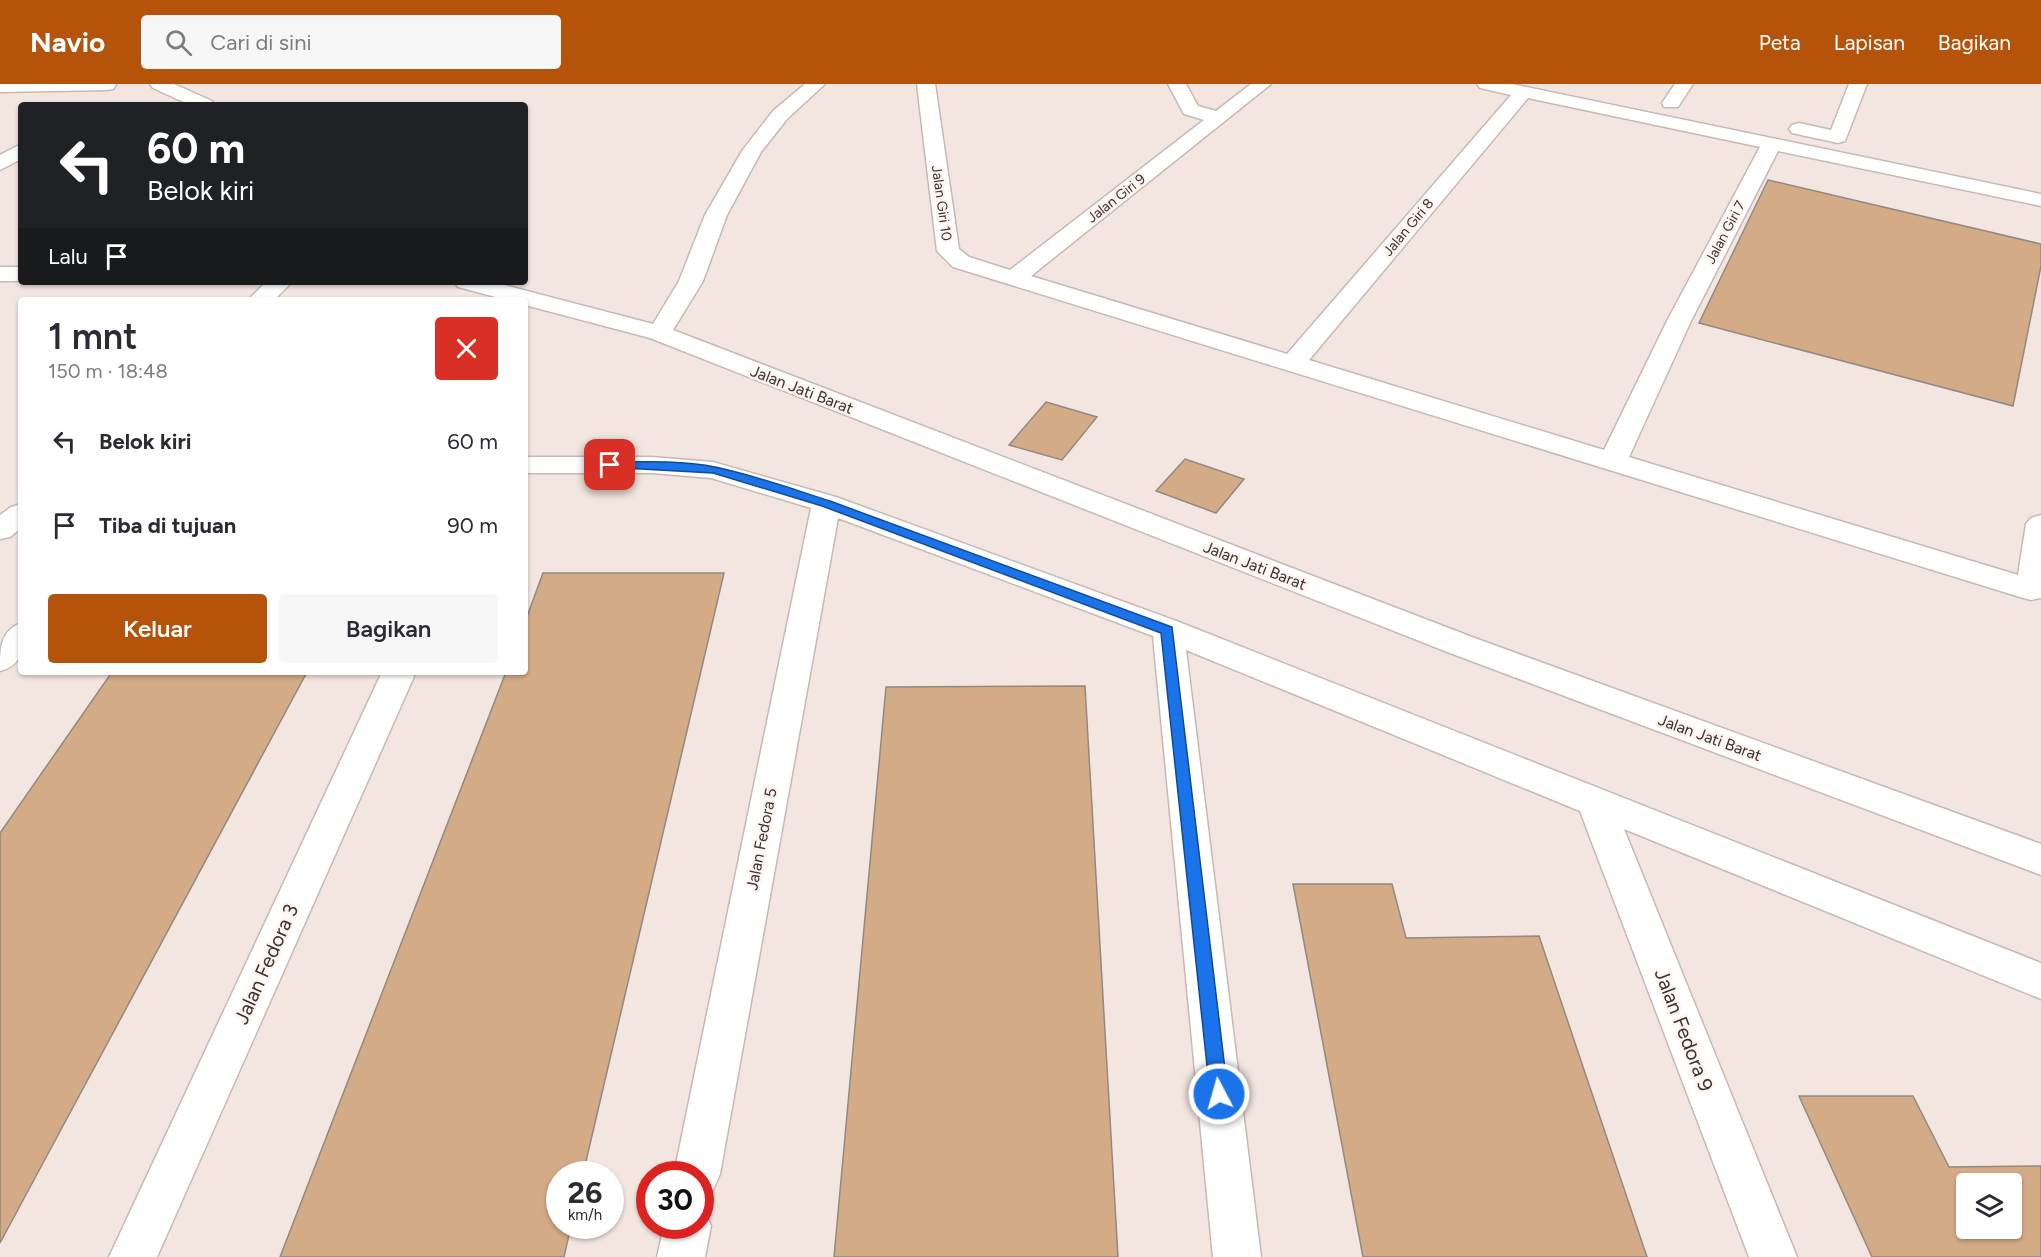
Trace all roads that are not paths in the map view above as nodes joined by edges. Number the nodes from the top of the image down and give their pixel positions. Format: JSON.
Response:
{"nodes":[{"id":1,"x":159,"y":84,"type":"edge"},
{"id":2,"x":816,"y":84,"type":"edge"},
{"id":3,"x":926,"y":84,"type":"edge"},
{"id":4,"x":1177,"y":84,"type":"edge"},
{"id":5,"x":1262,"y":84,"type":"edge"},
{"id":6,"x":1486,"y":84,"type":"edge"},
{"id":7,"x":1684,"y":84,"type":"edge"},
{"id":8,"x":1858,"y":84,"type":"edge"},
{"id":9,"x":108,"y":85,"type":"edge"},
{"id":10,"x":0,"y":87,"type":"edge"},
{"id":11,"x":1523,"y":92,"type":"junction"},
{"id":12,"x":1647,"y":98,"type":"dead end"},
{"id":13,"x":86,"y":102,"type":"edge"},
{"id":14,"x":198,"y":102,"type":"edge"},
{"id":15,"x":1671,"y":103,"type":"junction"},
{"id":16,"x":1693,"y":108,"type":"dead end"},
{"id":17,"x":1219,"y":118,"type":"junction"},
{"id":18,"x":1777,"y":135,"type":"junction"},
{"id":19,"x":18,"y":152,"type":"edge"},
{"id":20,"x":0,"y":164,"type":"edge"},
{"id":21,"x":2041,"y":200,"type":"edge"},
{"id":22,"x":0,"y":274,"type":"edge"},
{"id":23,"x":18,"y":274,"type":"edge"},
{"id":24,"x":1013,"y":279,"type":"junction"},
{"id":25,"x":277,"y":285,"type":"edge"},
{"id":26,"x":477,"y":285,"type":"edge"},
{"id":27,"x":263,"y":297,"type":"edge"},
{"id":28,"x":523,"y":297,"type":"edge"},
{"id":29,"x":528,"y":298,"type":"edge"},
{"id":30,"x":659,"y":333,"type":"junction"},
{"id":31,"x":1293,"y":363,"type":"junction"},
{"id":32,"x":1612,"y":461,"type":"junction"},
{"id":33,"x":528,"y":465,"type":"edge"},
{"id":34,"x":826,"y":503,"type":"junction"},
{"id":35,"x":18,"y":515,"type":"edge"},
{"id":36,"x":2041,"y":524,"type":"edge"},
{"id":37,"x":0,"y":530,"type":"edge"},
{"id":38,"x":1168,"y":630,"type":"junction"},
{"id":39,"x":18,"y":638,"type":"edge"},
{"id":40,"x":0,"y":660,"type":"edge"},
{"id":41,"x":398,"y":675,"type":"edge"},
{"id":42,"x":1595,"y":803,"type":"junction"},
{"id":43,"x":2041,"y":860,"type":"edge"},
{"id":44,"x":2041,"y":981,"type":"edge"},
{"id":45,"x":699,"y":1161,"type":"edge"},
{"id":46,"x":684,"y":1239,"type":"edge"},
{"id":47,"x":133,"y":1257,"type":"edge"},
{"id":48,"x":681,"y":1257,"type":"edge"},
{"id":49,"x":1237,"y":1257,"type":"edge"},
{"id":50,"x":1773,"y":1257,"type":"edge"}],
"edges":[{"from":1,"to":14,"type":"street"},
{"from":2,"to":30,"type":"street"},
{"from":3,"to":24,"type":"street","name":"Jalan Giri 10"},
{"from":4,"to":17,"type":"street"},
{"from":5,"to":17,"type":"street","name":"Jalan Giri 9"},
{"from":6,"to":11,"type":"street"},
{"from":7,"to":15,"type":"street"},
{"from":8,"to":18,"type":"street"},
{"from":9,"to":10,"type":"street"},
{"from":9,"to":13,"type":"street"},
{"from":11,"to":18,"type":"street"},
{"from":11,"to":31,"type":"street","name":"Jalan Giri 8"},
{"from":12,"to":15,"type":"street"},
{"from":15,"to":16,"type":"street"},
{"from":17,"to":24,"type":"street","name":"Jalan Giri 9"},
{"from":18,"to":21,"type":"street"},
{"from":18,"to":32,"type":"street","name":"Jalan Giri 7"},
{"from":19,"to":20,"type":"street"},
{"from":22,"to":23,"type":"street"},
{"from":24,"to":31,"type":"street","name":"Jalan Giri 10"},
{"from":25,"to":27,"type":"street"},
{"from":26,"to":28,"type":"street","name":"Jalan Jati Barat"},
{"from":29,"to":30,"type":"street","name":"Jalan Jati Barat"},
{"from":30,"to":43,"type":"street","name":"Jalan Jati Barat"},
{"from":31,"to":32,"type":"street","name":"Jalan Giri 10"},
{"from":32,"to":36,"type":"street","name":"Jalan Giri 10"},
{"from":33,"to":34,"type":"street"},
{"from":34,"to":38,"type":"street"},
{"from":34,"to":45,"type":"street","name":"Jalan Fedora 5"},
{"from":35,"to":37,"type":"street"},
{"from":38,"to":42,"type":"street"},
{"from":38,"to":49,"type":"street"},
{"from":39,"to":40,"type":"street"},
{"from":41,"to":47,"type":"street","name":"Jalan Fedora 3"},
{"from":42,"to":44,"type":"street"},
{"from":42,"to":50,"type":"street","name":"Jalan Fedora 9"},
{"from":46,"to":48,"type":"street"}]}
